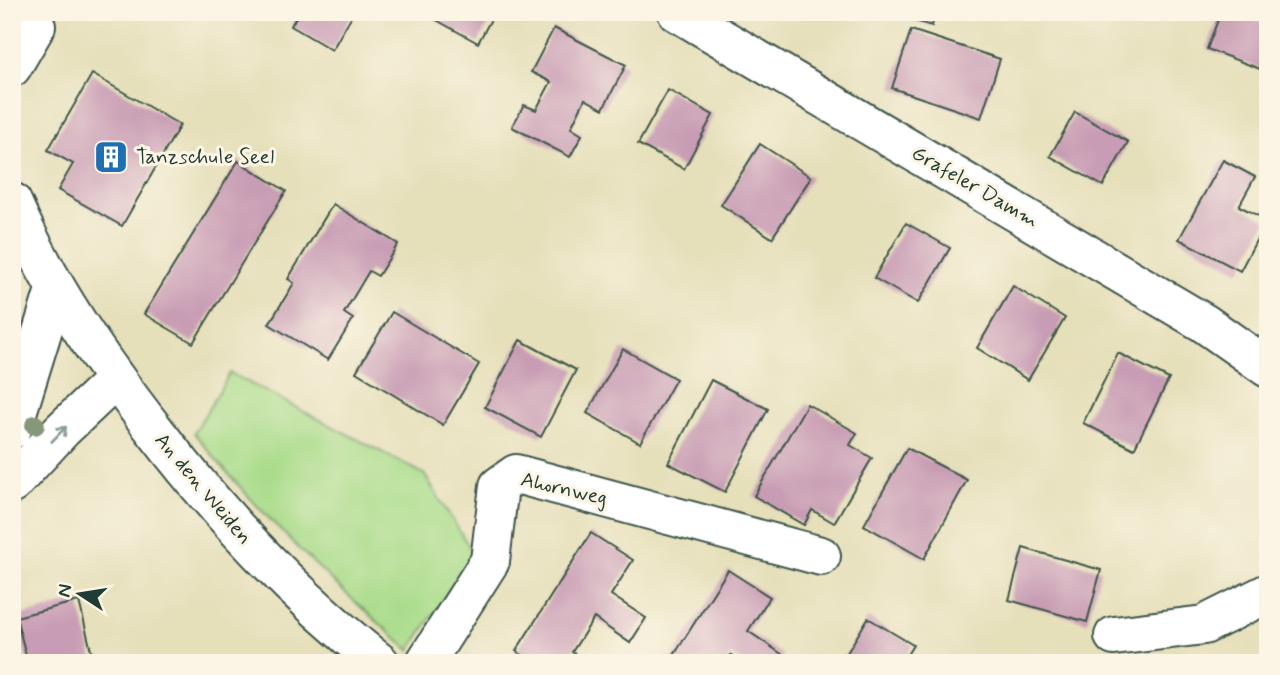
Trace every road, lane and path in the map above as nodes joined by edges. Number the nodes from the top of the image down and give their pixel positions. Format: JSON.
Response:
{"nodes":[{"id":1,"x":677,"y":12,"type":"edge"},
{"id":2,"x":36,"y":26,"type":"dead end"},
{"id":3,"x":12,"y":67,"type":"edge"},
{"id":4,"x":12,"y":202,"type":"edge"},
{"id":5,"x":55,"y":290,"type":"junction"},
{"id":6,"x":1268,"y":368,"type":"edge"},
{"id":7,"x":115,"y":380,"type":"junction"},
{"id":8,"x":12,"y":429,"type":"edge"},
{"id":9,"x":12,"y":484,"type":"edge"},
{"id":10,"x":821,"y":556,"type":"dead end"},
{"id":11,"x":1268,"y":593,"type":"edge"},
{"id":12,"x":1114,"y":636,"type":"dead end"},
{"id":13,"x":380,"y":663,"type":"edge"},
{"id":14,"x":425,"y":663,"type":"edge"}],
"edges":[{"from":1,"to":6,"type":"street","name":"Grafeler Damm"},
{"from":2,"to":3,"type":"street"},
{"from":4,"to":5,"type":"street","name":"An den Weiden"},
{"from":5,"to":7,"type":"street","name":"An den Weiden"},
{"from":5,"to":8,"type":"street"},
{"from":9,"to":7,"type":"street","one_way":true},
{"from":7,"to":13,"type":"street","name":"An den Weiden"},
{"from":10,"to":14,"type":"street","name":"Ahornweg"},
{"from":11,"to":12,"type":"street"}]}
